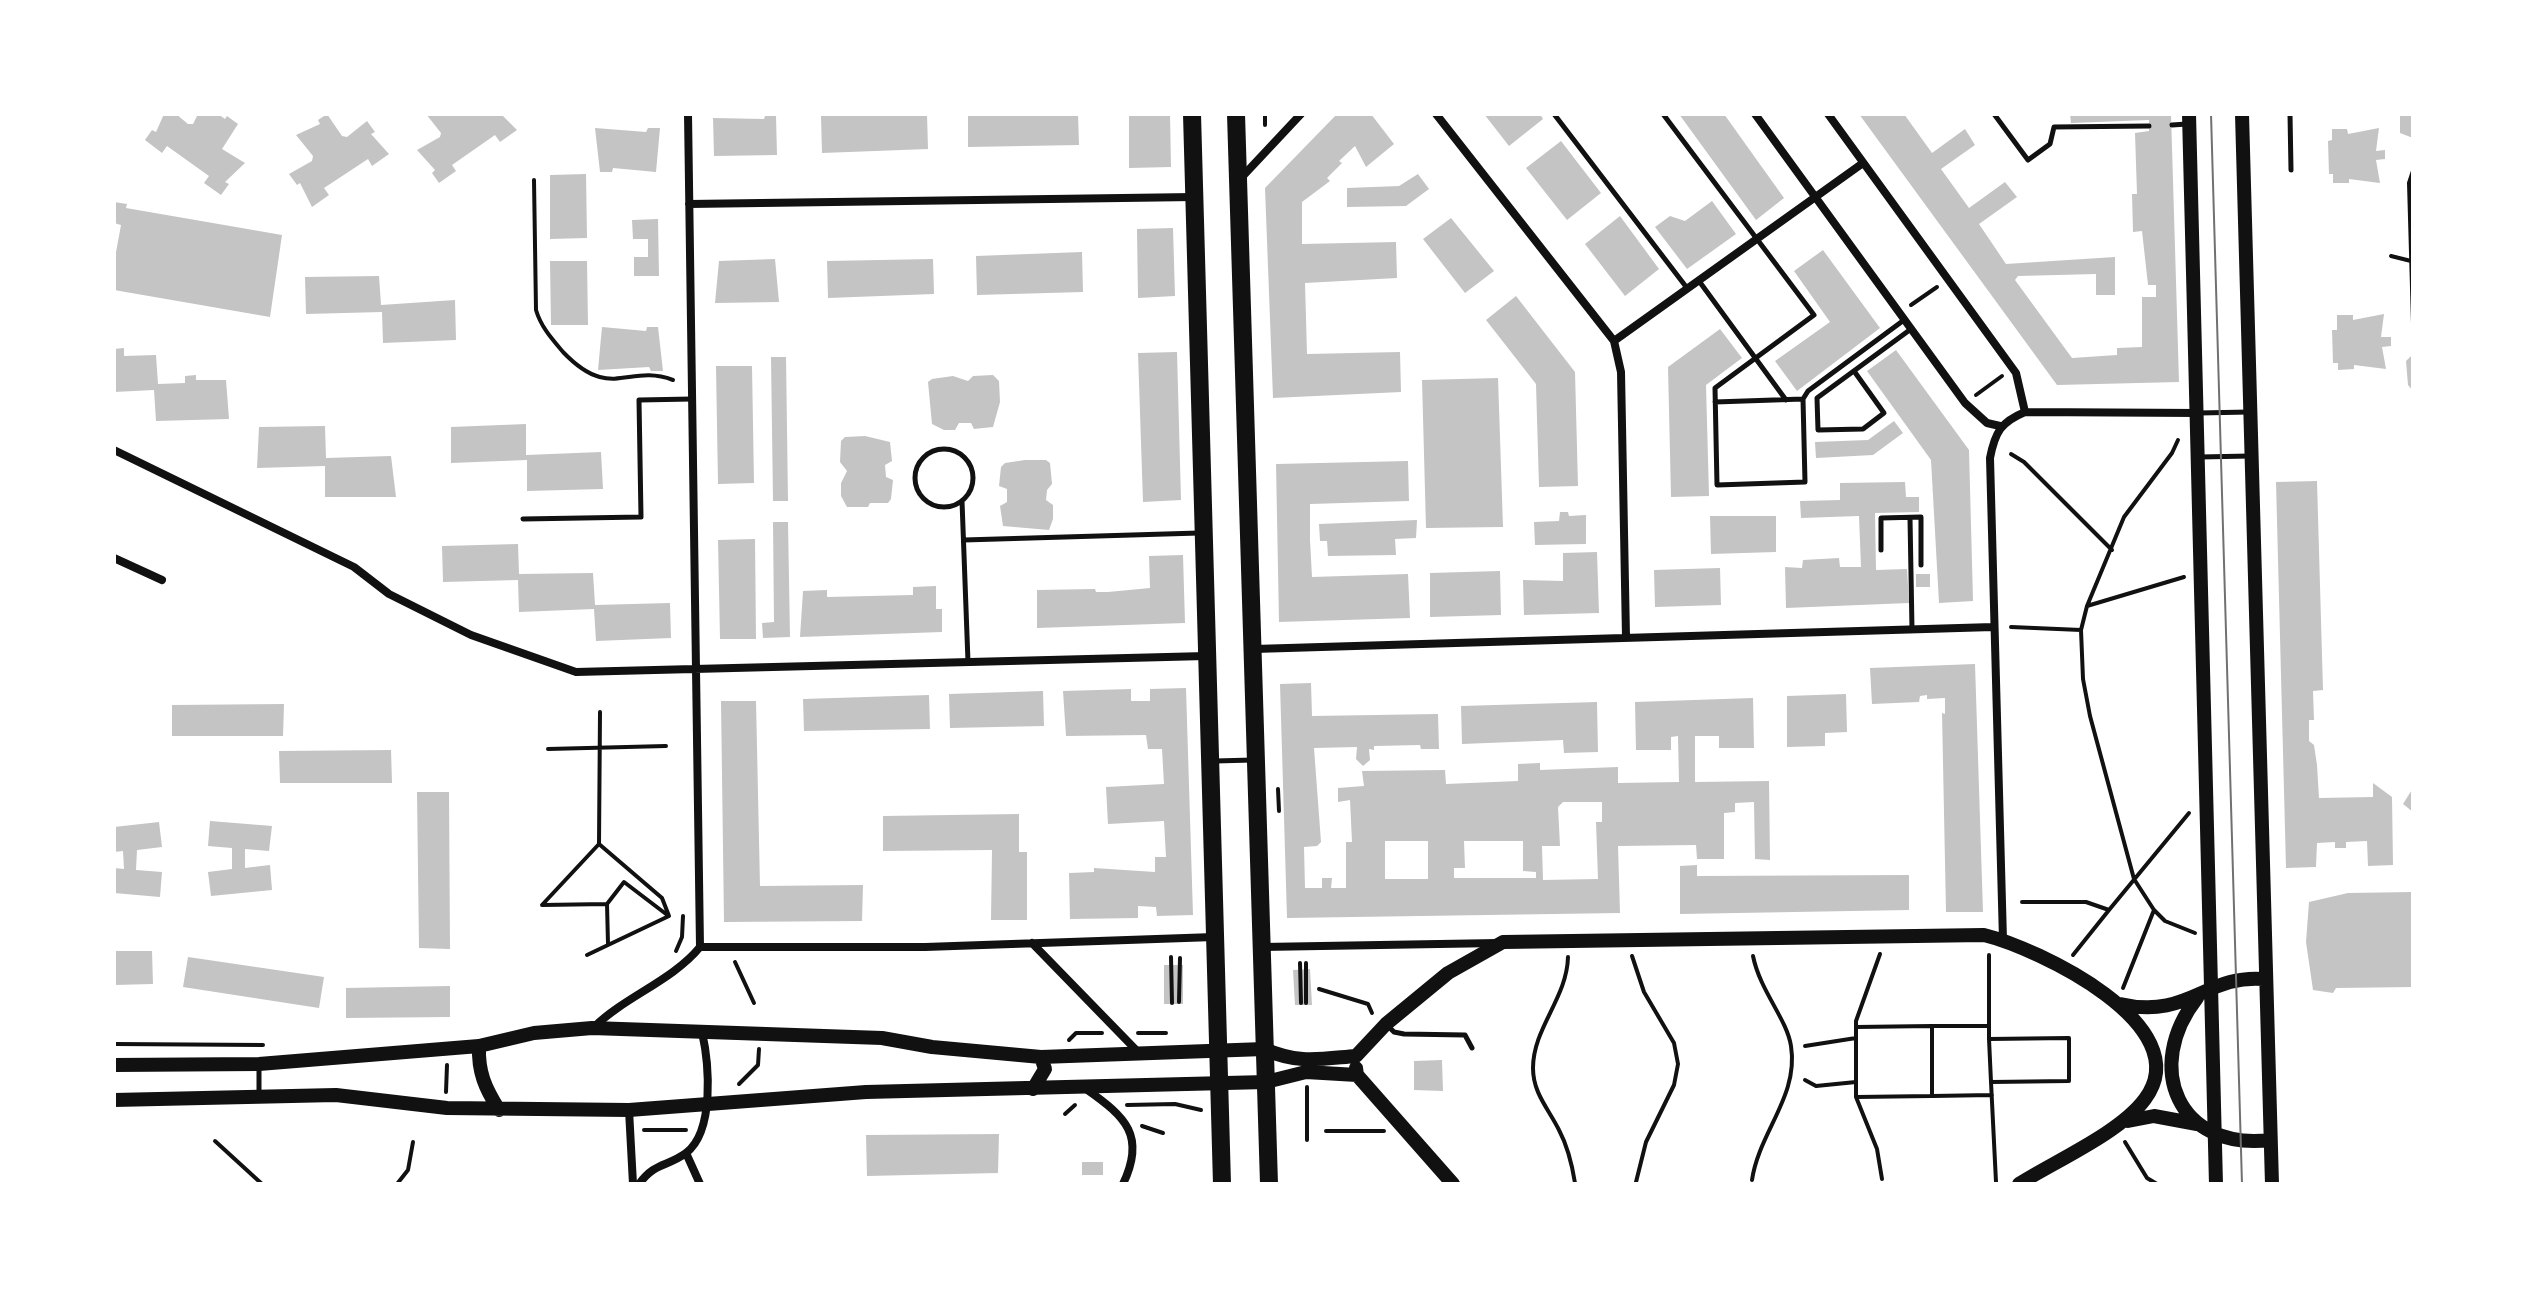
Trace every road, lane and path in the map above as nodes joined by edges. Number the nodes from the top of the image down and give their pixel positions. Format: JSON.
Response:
{"nodes":[{"id":1,"x":688,"y":114,"type":"edge"},
{"id":2,"x":1192,"y":114,"type":"edge"},
{"id":3,"x":1236,"y":114,"type":"edge"},
{"id":4,"x":1265,"y":114,"type":"edge"},
{"id":5,"x":1301,"y":114,"type":"edge"},
{"id":6,"x":1436,"y":114,"type":"edge"},
{"id":7,"x":1554,"y":114,"type":"edge"},
{"id":8,"x":1663,"y":114,"type":"edge"},
{"id":9,"x":1755,"y":114,"type":"edge"},
{"id":10,"x":1828,"y":114,"type":"edge"},
{"id":11,"x":1994,"y":114,"type":"edge"},
{"id":12,"x":2242,"y":114,"type":"edge"},
{"id":13,"x":2290,"y":114,"type":"edge"},
{"id":14,"x":2190,"y":119,"type":"edge"},
{"id":15,"x":1265,"y":125,"type":"dead end"},
{"id":16,"x":2172,"y":125,"type":"dead end"},
{"id":17,"x":2149,"y":126,"type":"dead end"},
{"id":18,"x":1863,"y":163,"type":"junction"},
{"id":19,"x":2291,"y":170,"type":"dead end"},
{"id":20,"x":2413,"y":171,"type":"edge"},
{"id":21,"x":1240,"y":179,"type":"junction"},
{"id":22,"x":534,"y":180,"type":"dead end"},
{"id":23,"x":1194,"y":197,"type":"junction"},
{"id":24,"x":1814,"y":198,"type":"junction"},
{"id":25,"x":689,"y":204,"type":"junction"},
{"id":26,"x":1756,"y":240,"type":"junction"},
{"id":27,"x":2391,"y":256,"type":"dead end"},
{"id":28,"x":2413,"y":260,"type":"edge"},
{"id":29,"x":1946,"y":280,"type":"junction"},
{"id":30,"x":1699,"y":281,"type":"junction"},
{"id":31,"x":1688,"y":290,"type":"junction"},
{"id":32,"x":1902,"y":317,"type":"junction"},
{"id":33,"x":2413,"y":323,"type":"edge"},
{"id":34,"x":1911,"y":329,"type":"junction"},
{"id":35,"x":1614,"y":341,"type":"junction"},
{"id":36,"x":1755,"y":358,"type":"junction"},
{"id":37,"x":1854,"y":371,"type":"junction"},
{"id":38,"x":2002,"y":376,"type":"dead end"},
{"id":39,"x":673,"y":380,"type":"dead end"},
{"id":40,"x":1976,"y":395,"type":"dead end"},
{"id":41,"x":692,"y":399,"type":"junction"},
{"id":42,"x":1803,"y":399,"type":"junction"},
{"id":43,"x":1786,"y":400,"type":"junction"},
{"id":44,"x":1715,"y":402,"type":"junction"},
{"id":45,"x":2025,"y":412,"type":"junction"},
{"id":46,"x":2251,"y":412,"type":"junction"},
{"id":47,"x":2198,"y":413,"type":"junction"},
{"id":48,"x":2000,"y":426,"type":"junction"},
{"id":49,"x":2178,"y":440,"type":"dead end"},
{"id":50,"x":114,"y":450,"type":"edge"},
{"id":51,"x":2011,"y":454,"type":"dead end"},
{"id":52,"x":2251,"y":456,"type":"junction"},
{"id":53,"x":2199,"y":457,"type":"junction"},
{"id":54,"x":962,"y":501,"type":"junction"},
{"id":55,"x":1910,"y":518,"type":"junction"},
{"id":56,"x":523,"y":519,"type":"dead end"},
{"id":57,"x":1204,"y":533,"type":"junction"},
{"id":58,"x":964,"y":540,"type":"junction"},
{"id":59,"x":1881,"y":550,"type":"dead end"},
{"id":60,"x":2112,"y":550,"type":"junction"},
{"id":61,"x":114,"y":558,"type":"edge"},
{"id":62,"x":1921,"y":565,"type":"dead end"},
{"id":63,"x":2189,"y":576,"type":"dead end"},
{"id":64,"x":162,"y":580,"type":"dead end"},
{"id":65,"x":2087,"y":606,"type":"junction"},
{"id":66,"x":1993,"y":627,"type":"junction"},
{"id":67,"x":2011,"y":627,"type":"dead end"},
{"id":68,"x":1912,"y":629,"type":"junction"},
{"id":69,"x":2081,"y":630,"type":"junction"},
{"id":70,"x":1626,"y":637,"type":"junction"},
{"id":71,"x":1253,"y":649,"type":"junction"},
{"id":72,"x":1207,"y":656,"type":"junction"},
{"id":73,"x":968,"y":662,"type":"junction"},
{"id":74,"x":695,"y":669,"type":"junction"},
{"id":75,"x":600,"y":712,"type":"dead end"},
{"id":76,"x":598,"y":746,"type":"junction"},
{"id":77,"x":666,"y":746,"type":"dead end"},
{"id":78,"x":548,"y":749,"type":"dead end"},
{"id":79,"x":1256,"y":760,"type":"junction"},
{"id":80,"x":1210,"y":761,"type":"junction"},
{"id":81,"x":2194,"y":811,"type":"dead end"},
{"id":82,"x":599,"y":844,"type":"junction"},
{"id":83,"x":2134,"y":879,"type":"junction"},
{"id":84,"x":2022,"y":902,"type":"dead end"},
{"id":85,"x":607,"y":904,"type":"junction"},
{"id":86,"x":2109,"y":910,"type":"junction"},
{"id":87,"x":2154,"y":910,"type":"junction"},
{"id":88,"x":669,"y":916,"type":"junction"},
{"id":89,"x":683,"y":916,"type":"dead end"},
{"id":90,"x":2198,"y":933,"type":"dead end"},
{"id":91,"x":1215,"y":937,"type":"junction"},
{"id":92,"x":2003,"y":940,"type":"junction"},
{"id":93,"x":1503,"y":942,"type":"junction"},
{"id":94,"x":1032,"y":943,"type":"junction"},
{"id":95,"x":608,"y":944,"type":"junction"},
{"id":96,"x":700,"y":947,"type":"junction"},
{"id":97,"x":1262,"y":947,"type":"junction"},
{"id":98,"x":1881,"y":952,"type":"dead end"},
{"id":99,"x":1752,"y":953,"type":"dead end"},
{"id":100,"x":1989,"y":953,"type":"dead end"},
{"id":101,"x":587,"y":955,"type":"dead end"},
{"id":102,"x":1632,"y":955,"type":"dead end"},
{"id":103,"x":1568,"y":956,"type":"dead end"},
{"id":104,"x":1171,"y":957,"type":"dead end"},
{"id":105,"x":2071,"y":957,"type":"dead end"},
{"id":106,"x":1180,"y":958,"type":"dead end"},
{"id":107,"x":665,"y":961,"type":"dead end"},
{"id":108,"x":735,"y":962,"type":"dead end"},
{"id":109,"x":1303,"y":963,"type":"dead end"},
{"id":110,"x":2264,"y":979,"type":"junction"},
{"id":111,"x":1319,"y":989,"type":"dead end"},
{"id":112,"x":2203,"y":994,"type":"junction"},
{"id":113,"x":2122,"y":996,"type":"junction"},
{"id":114,"x":1179,"y":1002,"type":"dead end"},
{"id":115,"x":754,"y":1003,"type":"dead end"},
{"id":116,"x":1172,"y":1003,"type":"dead end"},
{"id":117,"x":1304,"y":1003,"type":"dead end"},
{"id":118,"x":1381,"y":1023,"type":"junction"},
{"id":119,"x":1932,"y":1026,"type":"junction"},
{"id":120,"x":1988,"y":1026,"type":"junction"},
{"id":121,"x":1856,"y":1027,"type":"junction"},
{"id":122,"x":592,"y":1028,"type":"junction"},
{"id":123,"x":702,"y":1032,"type":"junction"},
{"id":124,"x":1856,"y":1038,"type":"junction"},
{"id":125,"x":1989,"y":1039,"type":"junction"},
{"id":126,"x":759,"y":1045,"type":"dead end"},
{"id":127,"x":479,"y":1046,"type":"junction"},
{"id":128,"x":1805,"y":1046,"type":"dead end"},
{"id":129,"x":1472,"y":1048,"type":"dead end"},
{"id":130,"x":1264,"y":1049,"type":"junction"},
{"id":131,"x":1217,"y":1051,"type":"junction"},
{"id":132,"x":1140,"y":1054,"type":"junction"},
{"id":133,"x":1356,"y":1056,"type":"junction"},
{"id":134,"x":1041,"y":1057,"type":"junction"},
{"id":135,"x":447,"y":1063,"type":"dead end"},
{"id":136,"x":259,"y":1064,"type":"junction"},
{"id":137,"x":114,"y":1065,"type":"edge"},
{"id":138,"x":1357,"y":1075,"type":"junction"},
{"id":139,"x":1805,"y":1080,"type":"dead end"},
{"id":140,"x":1307,"y":1081,"type":"dead end"},
{"id":141,"x":1266,"y":1082,"type":"junction"},
{"id":142,"x":1856,"y":1082,"type":"junction"},
{"id":143,"x":1991,"y":1082,"type":"junction"},
{"id":144,"x":1218,"y":1083,"type":"junction"},
{"id":145,"x":1082,"y":1086,"type":"junction"},
{"id":146,"x":1033,"y":1089,"type":"junction"},
{"id":147,"x":731,"y":1092,"type":"dead end"},
{"id":148,"x":446,"y":1094,"type":"dead end"},
{"id":149,"x":1992,"y":1095,"type":"junction"},
{"id":150,"x":1932,"y":1096,"type":"junction"},
{"id":151,"x":1856,"y":1097,"type":"junction"},
{"id":152,"x":259,"y":1098,"type":"junction"},
{"id":153,"x":114,"y":1100,"type":"edge"},
{"id":154,"x":1079,"y":1102,"type":"dead end"},
{"id":155,"x":1114,"y":1104,"type":"dead end"},
{"id":156,"x":706,"y":1105,"type":"junction"},
{"id":157,"x":499,"y":1110,"type":"junction"},
{"id":158,"x":629,"y":1110,"type":"junction"},
{"id":159,"x":1219,"y":1113,"type":"junction"},
{"id":160,"x":1065,"y":1114,"type":"dead end"},
{"id":161,"x":1141,"y":1126,"type":"dead end"},
{"id":162,"x":2112,"y":1127,"type":"junction"},
{"id":163,"x":2207,"y":1129,"type":"junction"},
{"id":164,"x":644,"y":1130,"type":"dead end"},
{"id":165,"x":686,"y":1130,"type":"dead end"},
{"id":166,"x":1326,"y":1131,"type":"dead end"},
{"id":167,"x":1387,"y":1131,"type":"dead end"},
{"id":168,"x":1163,"y":1133,"type":"dead end"},
{"id":169,"x":1307,"y":1140,"type":"dead end"},
{"id":170,"x":2270,"y":1140,"type":"junction"},
{"id":171,"x":215,"y":1141,"type":"dead end"},
{"id":172,"x":413,"y":1142,"type":"dead end"},
{"id":173,"x":2125,"y":1142,"type":"dead end"},
{"id":174,"x":686,"y":1153,"type":"junction"},
{"id":175,"x":2147,"y":1178,"type":"junction"},
{"id":176,"x":1882,"y":1179,"type":"dead end"},
{"id":177,"x":1752,"y":1180,"type":"dead end"},
{"id":178,"x":1636,"y":1182,"type":"edge"},
{"id":179,"x":1996,"y":1182,"type":"edge"},
{"id":180,"x":1575,"y":1183,"type":"edge"},
{"id":181,"x":262,"y":1184,"type":"edge"},
{"id":182,"x":397,"y":1184,"type":"edge"},
{"id":183,"x":636,"y":1184,"type":"edge"},
{"id":184,"x":700,"y":1184,"type":"edge"},
{"id":185,"x":1123,"y":1184,"type":"edge"},
{"id":186,"x":1222,"y":1184,"type":"edge"},
{"id":187,"x":1269,"y":1184,"type":"edge"},
{"id":188,"x":1453,"y":1184,"type":"edge"},
{"id":189,"x":2019,"y":1184,"type":"edge"},
{"id":190,"x":2143,"y":1184,"type":"edge"},
{"id":191,"x":2157,"y":1184,"type":"edge"},
{"id":192,"x":2216,"y":1184,"type":"edge"},
{"id":193,"x":2272,"y":1184,"type":"edge"}],
"edges":[{"from":1,"to":25,"type":"street"},
{"from":2,"to":23,"type":"main road"},
{"from":3,"to":21,"type":"main road"},
{"from":4,"to":15,"type":"path"},
{"from":5,"to":21,"type":"street"},
{"from":6,"to":35,"type":"street"},
{"from":7,"to":31,"type":"lane"},
{"from":8,"to":26,"type":"lane"},
{"from":9,"to":24,"type":"street"},
{"from":10,"to":18,"type":"street"},
{"from":11,"to":17,"type":"lane"},
{"from":12,"to":46,"type":"street"},
{"from":13,"to":19,"type":"lane"},
{"from":14,"to":16,"type":"lane"},
{"from":14,"to":47,"type":"street"},
{"from":18,"to":24,"type":"street"},
{"from":18,"to":29,"type":"street"},
{"from":20,"to":28,"type":"path"},
{"from":21,"to":71,"type":"main road"},
{"from":22,"to":39,"type":"path"},
{"from":23,"to":25,"type":"street"},
{"from":23,"to":57,"type":"main road"},
{"from":24,"to":26,"type":"street"},
{"from":24,"to":32,"type":"street"},
{"from":25,"to":41,"type":"street"},
{"from":26,"to":30,"type":"street"},
{"from":26,"to":36,"type":"lane"},
{"from":27,"to":28,"type":"path"},
{"from":28,"to":33,"type":"path"},
{"from":29,"to":32,"type":"path"},
{"from":29,"to":45,"type":"street"},
{"from":30,"to":31,"type":"street"},
{"from":30,"to":36,"type":"lane"},
{"from":31,"to":35,"type":"street"},
{"from":32,"to":34,"type":"street"},
{"from":32,"to":42,"type":"lane"},
{"from":34,"to":37,"type":"lane"},
{"from":34,"to":48,"type":"street"},
{"from":35,"to":70,"type":"street"},
{"from":36,"to":43,"type":"lane"},
{"from":36,"to":44,"type":"lane"},
{"from":37,"to":37,"type":"lane"},
{"from":38,"to":40,"type":"path"},
{"from":41,"to":56,"type":"lane"},
{"from":41,"to":74,"type":"street"},
{"from":42,"to":43,"type":"lane"},
{"from":42,"to":44,"type":"lane"},
{"from":43,"to":44,"type":"lane"},
{"from":45,"to":47,"type":"street"},
{"from":45,"to":48,"type":"street"},
{"from":46,"to":47,"type":"lane"},
{"from":46,"to":52,"type":"street"},
{"from":47,"to":53,"type":"street"},
{"from":48,"to":66,"type":"street"},
{"from":49,"to":60,"type":"path"},
{"from":50,"to":74,"type":"street"},
{"from":51,"to":60,"type":"path"},
{"from":52,"to":53,"type":"lane"},
{"from":52,"to":110,"type":"street"},
{"from":53,"to":112,"type":"street"},
{"from":54,"to":54,"type":"lane"},
{"from":54,"to":58,"type":"lane"},
{"from":55,"to":59,"type":"lane"},
{"from":55,"to":62,"type":"lane"},
{"from":55,"to":68,"type":"lane"},
{"from":57,"to":58,"type":"lane"},
{"from":57,"to":72,"type":"main road"},
{"from":58,"to":73,"type":"lane"},
{"from":60,"to":65,"type":"path"},
{"from":61,"to":64,"type":"street"},
{"from":63,"to":65,"type":"path"},
{"from":65,"to":69,"type":"path"},
{"from":66,"to":68,"type":"street"},
{"from":66,"to":92,"type":"street"},
{"from":67,"to":69,"type":"path"},
{"from":68,"to":70,"type":"street"},
{"from":69,"to":83,"type":"path"},
{"from":70,"to":71,"type":"street"},
{"from":71,"to":79,"type":"main road"},
{"from":72,"to":73,"type":"street"},
{"from":72,"to":80,"type":"main road"},
{"from":73,"to":74,"type":"street"},
{"from":74,"to":96,"type":"street"},
{"from":75,"to":76,"type":"path"},
{"from":76,"to":77,"type":"path"},
{"from":76,"to":78,"type":"path"},
{"from":76,"to":82,"type":"path"},
{"from":79,"to":80,"type":"lane"},
{"from":79,"to":97,"type":"main road"},
{"from":80,"to":91,"type":"main road"},
{"from":81,"to":83,"type":"path"},
{"from":82,"to":85,"type":"path"},
{"from":82,"to":88,"type":"path"},
{"from":83,"to":86,"type":"path"},
{"from":83,"to":87,"type":"path"},
{"from":84,"to":86,"type":"path"},
{"from":85,"to":88,"type":"path"},
{"from":85,"to":95,"type":"path"},
{"from":86,"to":105,"type":"path"},
{"from":87,"to":90,"type":"path"},
{"from":87,"to":113,"type":"path"},
{"from":88,"to":95,"type":"path"},
{"from":89,"to":107,"type":"path"},
{"from":91,"to":94,"type":"street"},
{"from":91,"to":131,"type":"main road"},
{"from":92,"to":93,"type":"street"},
{"from":92,"to":113,"type":"street"},
{"from":93,"to":97,"type":"street"},
{"from":93,"to":118,"type":"street"},
{"from":94,"to":96,"type":"street"},
{"from":94,"to":132,"type":"street"},
{"from":95,"to":101,"type":"path"},
{"from":96,"to":122,"type":"street"},
{"from":97,"to":130,"type":"main road"},
{"from":98,"to":121,"type":"path"},
{"from":99,"to":177,"type":"path"},
{"from":100,"to":120,"type":"path"},
{"from":102,"to":178,"type":"path"},
{"from":103,"to":180,"type":"path"},
{"from":104,"to":116,"type":"path"},
{"from":106,"to":114,"type":"path"},
{"from":108,"to":115,"type":"path"},
{"from":109,"to":117,"type":"path"},
{"from":110,"to":112,"type":"street"},
{"from":110,"to":170,"type":"street"},
{"from":111,"to":118,"type":"path"},
{"from":112,"to":113,"type":"street"},
{"from":112,"to":163,"type":"street"},
{"from":112,"to":163,"type":"street"},
{"from":113,"to":162,"type":"street"},
{"from":118,"to":129,"type":"lane"},
{"from":118,"to":133,"type":"street"},
{"from":119,"to":120,"type":"path"},
{"from":119,"to":121,"type":"path"},
{"from":119,"to":150,"type":"path"},
{"from":120,"to":125,"type":"path"},
{"from":121,"to":124,"type":"path"},
{"from":122,"to":123,"type":"street"},
{"from":122,"to":127,"type":"street"},
{"from":123,"to":134,"type":"street"},
{"from":123,"to":156,"type":"street"},
{"from":124,"to":128,"type":"path"},
{"from":124,"to":142,"type":"path"},
{"from":125,"to":143,"type":"path"},
{"from":125,"to":143,"type":"path"},
{"from":126,"to":147,"type":"path"},
{"from":127,"to":136,"type":"street"},
{"from":127,"to":157,"type":"street"},
{"from":130,"to":131,"type":"street"},
{"from":130,"to":133,"type":"street"},
{"from":130,"to":141,"type":"main road"},
{"from":131,"to":132,"type":"street"},
{"from":131,"to":144,"type":"main road"},
{"from":132,"to":134,"type":"street"},
{"from":133,"to":138,"type":"street"},
{"from":134,"to":146,"type":"street"},
{"from":135,"to":148,"type":"path"},
{"from":136,"to":137,"type":"street"},
{"from":136,"to":152,"type":"lane"},
{"from":138,"to":141,"type":"street"},
{"from":138,"to":188,"type":"street"},
{"from":139,"to":142,"type":"path"},
{"from":140,"to":169,"type":"path"},
{"from":141,"to":144,"type":"street"},
{"from":141,"to":187,"type":"main road"},
{"from":142,"to":151,"type":"path"},
{"from":143,"to":149,"type":"path"},
{"from":144,"to":145,"type":"street"},
{"from":144,"to":159,"type":"main road"},
{"from":145,"to":146,"type":"street"},
{"from":145,"to":185,"type":"street"},
{"from":146,"to":156,"type":"street"},
{"from":149,"to":150,"type":"path"},
{"from":149,"to":179,"type":"path"},
{"from":150,"to":151,"type":"path"},
{"from":151,"to":176,"type":"path"},
{"from":152,"to":153,"type":"street"},
{"from":152,"to":157,"type":"street"},
{"from":154,"to":160,"type":"path"},
{"from":155,"to":159,"type":"path"},
{"from":156,"to":158,"type":"street"},
{"from":156,"to":174,"type":"street"},
{"from":157,"to":158,"type":"street"},
{"from":158,"to":183,"type":"street"},
{"from":159,"to":186,"type":"main road"},
{"from":161,"to":168,"type":"path"},
{"from":162,"to":163,"type":"street"},
{"from":162,"to":189,"type":"street"},
{"from":163,"to":170,"type":"street"},
{"from":163,"to":192,"type":"street"},
{"from":164,"to":165,"type":"path"},
{"from":166,"to":167,"type":"path"},
{"from":170,"to":193,"type":"street"},
{"from":171,"to":181,"type":"path"},
{"from":172,"to":182,"type":"path"},
{"from":173,"to":175,"type":"path"},
{"from":174,"to":183,"type":"street"},
{"from":174,"to":184,"type":"street"},
{"from":175,"to":190,"type":"path"},
{"from":175,"to":191,"type":"path"}]}
